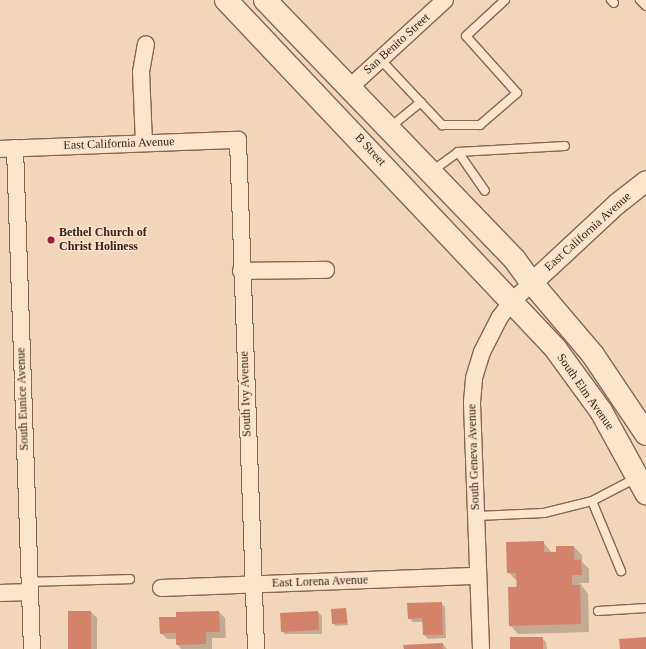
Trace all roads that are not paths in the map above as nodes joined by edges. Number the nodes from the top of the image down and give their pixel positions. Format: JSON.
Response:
{"nodes":[{"id":1,"x":226,"y":0,"type":"edge"},
{"id":2,"x":245,"y":0,"type":"edge"},
{"id":3,"x":265,"y":0,"type":"edge"},
{"id":4,"x":445,"y":0,"type":"edge"},
{"id":5,"x":505,"y":0,"type":"edge"},
{"id":6,"x":640,"y":0,"type":"edge"},
{"id":7,"x":646,"y":6,"type":"edge"},
{"id":8,"x":146,"y":44,"type":"dead end"},
{"id":9,"x":380,"y":59,"type":"junction"},
{"id":10,"x":349,"y":88,"type":"junction"},
{"id":11,"x":420,"y":102,"type":"junction"},
{"id":12,"x":388,"y":129,"type":"junction"},
{"id":13,"x":238,"y":140,"type":"joint"},
{"id":14,"x":144,"y":143,"type":"junction"},
{"id":15,"x":565,"y":146,"type":"dead end"},
{"id":16,"x":8,"y":149,"type":"edge"},
{"id":17,"x":458,"y":152,"type":"junction"},
{"id":18,"x":432,"y":172,"type":"junction"},
{"id":19,"x":644,"y":186,"type":"edge"},
{"id":20,"x":485,"y":191,"type":"dead end"},
{"id":21,"x":326,"y":270,"type":"dead end"},
{"id":22,"x":241,"y":271,"type":"junction"},
{"id":23,"x":532,"y":283,"type":"junction"},
{"id":24,"x":512,"y":301,"type":"junction"},
{"id":25,"x":646,"y":434,"type":"edge"},
{"id":26,"x":642,"y":485,"type":"edge"},
{"id":27,"x":592,"y":501,"type":"junction"},
{"id":28,"x":477,"y":516,"type":"junction"},
{"id":29,"x":621,"y":571,"type":"dead end"},
{"id":30,"x":478,"y":576,"type":"junction"},
{"id":31,"x":130,"y":579,"type":"dead end"},
{"id":32,"x":254,"y":584,"type":"junction"},
{"id":33,"x":30,"y":587,"type":"junction"},
{"id":34,"x":161,"y":588,"type":"dead end"},
{"id":35,"x":0,"y":593,"type":"edge"},
{"id":36,"x":646,"y":608,"type":"edge"},
{"id":37,"x":598,"y":611,"type":"dead end"},
{"id":38,"x":32,"y":649,"type":"edge"},
{"id":39,"x":256,"y":649,"type":"edge"},
{"id":40,"x":481,"y":649,"type":"edge"}],
"edges":[{"from":1,"to":24,"type":"main road","name":"B Street"},
{"from":2,"to":10,"type":"main road"},
{"from":3,"to":10,"type":"main road"},
{"from":4,"to":9,"type":"street","name":"San Benito Street"},
{"from":5,"to":11,"type":"lane"},
{"from":6,"to":7,"type":"lane"},
{"from":8,"to":14,"type":"street"},
{"from":9,"to":10,"type":"street","name":"San Benito Street"},
{"from":9,"to":11,"type":"lane"},
{"from":10,"to":12,"type":"main road"},
{"from":11,"to":12,"type":"lane"},
{"from":12,"to":18,"type":"main road"},
{"from":13,"to":14,"type":"street","name":"East California Avenue"},
{"from":13,"to":22,"type":"street","name":"South Ivy Avenue"},
{"from":14,"to":16,"type":"street","name":"East California Avenue"},
{"from":15,"to":17,"type":"lane"},
{"from":16,"to":33,"type":"street","name":"South Eunice Avenue"},
{"from":17,"to":18,"type":"lane"},
{"from":17,"to":20,"type":"lane"},
{"from":18,"to":23,"type":"main road"},
{"from":19,"to":23,"type":"street","name":"East California Avenue"},
{"from":21,"to":22,"type":"street"},
{"from":22,"to":32,"type":"street","name":"South Ivy Avenue"},
{"from":23,"to":24,"type":"street","name":"South Geneva Avenue"},
{"from":23,"to":25,"type":"main road"},
{"from":24,"to":26,"type":"main road","name":"South Elm Avenue"},
{"from":24,"to":28,"type":"street","name":"South Geneva Avenue"},
{"from":26,"to":27,"type":"lane"},
{"from":27,"to":28,"type":"lane"},
{"from":27,"to":29,"type":"lane"},
{"from":28,"to":30,"type":"street","name":"South Geneva Avenue"},
{"from":30,"to":32,"type":"street","name":"East Lorena Avenue"},
{"from":30,"to":40,"type":"street","name":"South Geneva Avenue"},
{"from":31,"to":33,"type":"lane"},
{"from":32,"to":34,"type":"street","name":"East Lorena Avenue"},
{"from":32,"to":39,"type":"street","name":"South Ivy Avenue"},
{"from":33,"to":35,"type":"street"},
{"from":33,"to":38,"type":"street","name":"South Eunice Avenue"},
{"from":36,"to":37,"type":"lane"}]}
